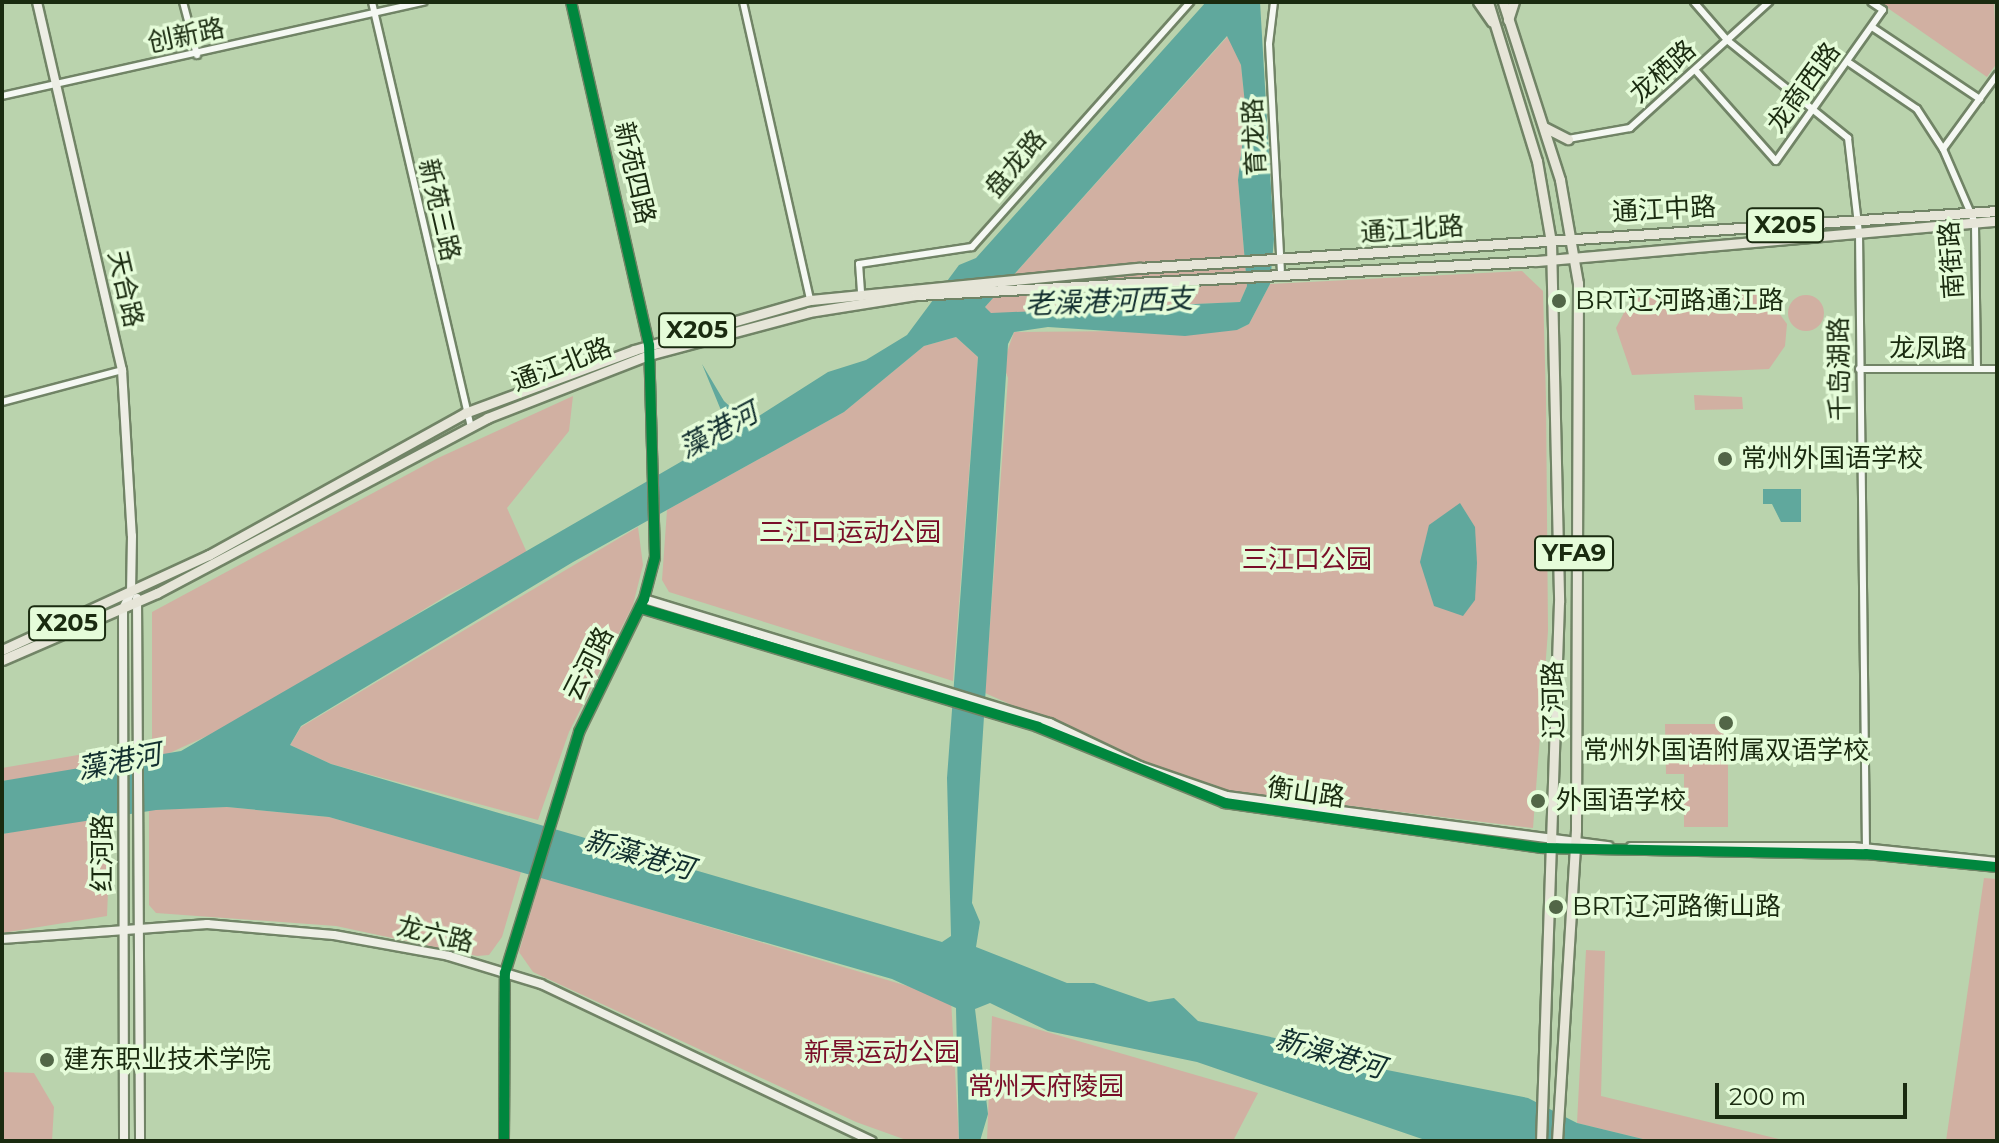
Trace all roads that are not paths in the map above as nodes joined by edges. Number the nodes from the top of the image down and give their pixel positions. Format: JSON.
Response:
{"nodes":[{"id":1,"x":37,"y":2,"type":"edge"},
{"id":2,"x":183,"y":2,"type":"edge"},
{"id":3,"x":372,"y":2,"type":"edge"},
{"id":4,"x":424,"y":2,"type":"edge"},
{"id":5,"x":571,"y":2,"type":"edge"},
{"id":6,"x":743,"y":2,"type":"edge"},
{"id":7,"x":1190,"y":2,"type":"edge"},
{"id":8,"x":1274,"y":2,"type":"edge"},
{"id":9,"x":1478,"y":2,"type":"edge"},
{"id":10,"x":1488,"y":2,"type":"edge"},
{"id":11,"x":1503,"y":2,"type":"edge"},
{"id":12,"x":1514,"y":2,"type":"edge"},
{"id":13,"x":1694,"y":2,"type":"edge"},
{"id":14,"x":1769,"y":2,"type":"edge"},
{"id":15,"x":1871,"y":2,"type":"edge"},
{"id":16,"x":375,"y":14,"type":"junction"},
{"id":17,"x":1508,"y":20,"type":"junction"},
{"id":18,"x":1494,"y":23,"type":"junction"},
{"id":19,"x":1872,"y":27,"type":"junction"},
{"id":20,"x":1727,"y":40,"type":"junction"},
{"id":21,"x":197,"y":55,"type":"junction"},
{"id":22,"x":1848,"y":62,"type":"junction"},
{"id":23,"x":1696,"y":71,"type":"junction"},
{"id":24,"x":1997,"y":75,"type":"edge"},
{"id":25,"x":56,"y":83,"type":"junction"},
{"id":26,"x":2,"y":96,"type":"edge"},
{"id":27,"x":1980,"y":99,"type":"junction"},
{"id":28,"x":1815,"y":109,"type":"junction"},
{"id":29,"x":1543,"y":126,"type":"junction"},
{"id":30,"x":1568,"y":139,"type":"junction"},
{"id":31,"x":1943,"y":149,"type":"junction"},
{"id":32,"x":1554,"y":159,"type":"junction"},
{"id":33,"x":1997,"y":211,"type":"edge"},
{"id":34,"x":1973,"y":218,"type":"junction"},
{"id":35,"x":1858,"y":221,"type":"junction"},
{"id":36,"x":1997,"y":221,"type":"edge"},
{"id":37,"x":1859,"y":233,"type":"junction"},
{"id":38,"x":1574,"y":240,"type":"junction"},
{"id":39,"x":1551,"y":242,"type":"junction"},
{"id":40,"x":1576,"y":257,"type":"junction"},
{"id":41,"x":1551,"y":259,"type":"junction"},
{"id":42,"x":1279,"y":266,"type":"junction"},
{"id":43,"x":1236,"y":269,"type":"junction"},
{"id":44,"x":861,"y":292,"type":"junction"},
{"id":45,"x":810,"y":300,"type":"junction"},
{"id":46,"x":649,"y":350,"type":"junction"},
{"id":47,"x":1859,"y":369,"type":"junction"},
{"id":48,"x":1977,"y":369,"type":"junction"},
{"id":49,"x":1997,"y":369,"type":"edge"},
{"id":50,"x":122,"y":370,"type":"junction"},
{"id":51,"x":2,"y":402,"type":"edge"},
{"id":52,"x":465,"y":413,"type":"junction"},
{"id":53,"x":471,"y":426,"type":"junction"},
{"id":54,"x":131,"y":592,"type":"junction"},
{"id":55,"x":140,"y":601,"type":"junction"},
{"id":56,"x":642,"y":603,"type":"junction"},
{"id":57,"x":123,"y":609,"type":"junction"},
{"id":58,"x":2,"y":650,"type":"edge"},
{"id":59,"x":2,"y":660,"type":"edge"},
{"id":60,"x":986,"y":708,"type":"junction"},
{"id":61,"x":1551,"y":837,"type":"junction"},
{"id":62,"x":1576,"y":846,"type":"junction"},
{"id":63,"x":1550,"y":849,"type":"junction"},
{"id":64,"x":1866,"y":851,"type":"junction"},
{"id":65,"x":1997,"y":864,"type":"edge"},
{"id":66,"x":123,"y":926,"type":"junction"},
{"id":67,"x":139,"y":926,"type":"junction"},
{"id":68,"x":2,"y":939,"type":"edge"},
{"id":69,"x":505,"y":973,"type":"junction"},
{"id":70,"x":124,"y":1141,"type":"edge"},
{"id":71,"x":140,"y":1141,"type":"edge"},
{"id":72,"x":504,"y":1141,"type":"edge"},
{"id":73,"x":872,"y":1141,"type":"edge"},
{"id":74,"x":1541,"y":1141,"type":"edge"},
{"id":75,"x":1557,"y":1141,"type":"edge"}],
"edges":[{"from":1,"to":25,"type":"street","name":"天合路"},
{"from":2,"to":21,"type":"street"},
{"from":3,"to":16,"type":"street","name":"新苑三路"},
{"from":4,"to":16,"type":"street","name":"创新路"},
{"from":5,"to":46,"type":"street","name":"新苑四路"},
{"from":6,"to":45,"type":"street"},
{"from":7,"to":44,"type":"street","name":"盘龙路"},
{"from":8,"to":42,"type":"street","name":"育龙路"},
{"from":9,"to":18,"type":"main road"},
{"from":10,"to":18,"type":"main road","number":"YFA9"},
{"from":11,"to":17,"type":"main road","number":"YFA9"},
{"from":12,"to":17,"type":"main road"},
{"from":13,"to":20,"type":"street","name":"千岛湖路"},
{"from":14,"to":20,"type":"street","name":"龙栖路"},
{"from":15,"to":19,"type":"street","name":"龙商西路"},
{"from":16,"to":21,"type":"street","name":"创新路"},
{"from":16,"to":52,"type":"street","name":"新苑三路"},
{"from":17,"to":29,"type":"main road","number":"YFA9"},
{"from":18,"to":39,"type":"main road","number":"YFA9"},
{"from":19,"to":22,"type":"street","name":"龙商西路"},
{"from":19,"to":27,"type":"street"},
{"from":20,"to":23,"type":"street","name":"龙栖路"},
{"from":20,"to":28,"type":"street","name":"千岛湖路"},
{"from":21,"to":25,"type":"street","name":"创新路"},
{"from":22,"to":28,"type":"street","name":"龙商西路"},
{"from":22,"to":31,"type":"street","name":"南街路"},
{"from":23,"to":28,"type":"street","name":"龙商西路"},
{"from":23,"to":30,"type":"street","name":"龙栖路"},
{"from":24,"to":27,"type":"street"},
{"from":25,"to":26,"type":"street","name":"创新路"},
{"from":25,"to":50,"type":"street","name":"天合路"},
{"from":27,"to":31,"type":"street"},
{"from":28,"to":35,"type":"street","name":"千岛湖路"},
{"from":29,"to":30,"type":"main road"},
{"from":29,"to":32,"type":"main road","number":"YFA9"},
{"from":30,"to":32,"type":"main road"},
{"from":31,"to":34,"type":"street","name":"南街路"},
{"from":32,"to":38,"type":"main road","number":"YFA9"},
{"from":33,"to":34,"type":"main road","name":"通江中路","number":"X205"},
{"from":34,"to":35,"type":"main road","name":"通江中路","number":"X205"},
{"from":34,"to":36,"type":"main road","name":"通江中路","number":"X205"},
{"from":34,"to":37,"type":"main road","name":"通江中路","number":"X205"},
{"from":34,"to":48,"type":"street","name":"南街路"},
{"from":35,"to":37,"type":"street","name":"千岛湖路"},
{"from":35,"to":38,"type":"main road","name":"通江中路","number":"X205"},
{"from":37,"to":40,"type":"main road","name":"通江中路","number":"X205"},
{"from":37,"to":47,"type":"street","name":"千岛湖路"},
{"from":38,"to":39,"type":"main road","name":"通江中路"},
{"from":38,"to":40,"type":"main road","number":"YFA9"},
{"from":39,"to":41,"type":"main road","number":"YFA9"},
{"from":39,"to":42,"type":"main road","name":"通江北路"},
{"from":40,"to":41,"type":"main road","name":"通江中路"},
{"from":40,"to":62,"type":"main road","name":"辽河路","number":"YFA9"},
{"from":41,"to":42,"type":"main road","name":"通江北路"},
{"from":41,"to":61,"type":"main road","name":"辽河路","number":"YFA9"},
{"from":42,"to":43,"type":"main road"},
{"from":43,"to":44,"type":"main road","name":"通江北路","number":"X205"},
{"from":43,"to":46,"type":"main road","name":"通江北路","number":"X205"},
{"from":44,"to":45,"type":"main road","name":"通江北路","number":"X205"},
{"from":45,"to":46,"type":"main road","name":"通江北路","number":"X205"},
{"from":46,"to":52,"type":"main road","name":"通江北路","number":"X205"},
{"from":46,"to":53,"type":"main road","name":"通江北路","number":"X205"},
{"from":46,"to":56,"type":"street","name":"云河路"},
{"from":47,"to":48,"type":"street","name":"龙凤路"},
{"from":47,"to":64,"type":"street","name":"千岛湖路"},
{"from":48,"to":49,"type":"street","name":"龙凤路"},
{"from":50,"to":51,"type":"street"},
{"from":50,"to":54,"type":"street","name":"天合路"},
{"from":52,"to":53,"type":"street","name":"新苑三路"},
{"from":52,"to":54,"type":"main road","name":"通江北路","number":"X205"},
{"from":53,"to":55,"type":"main road","name":"通江北路","number":"X205"},
{"from":54,"to":55,"type":"street"},
{"from":54,"to":57,"type":"street","name":"红河路"},
{"from":54,"to":58,"type":"main road","name":"通江北路","number":"X205"},
{"from":55,"to":57,"type":"main road","name":"通江北路","number":"X205"},
{"from":55,"to":67,"type":"street","name":"红河路"},
{"from":56,"to":60,"type":"street","name":"衡山路"},
{"from":56,"to":69,"type":"street","name":"云河路"},
{"from":57,"to":59,"type":"main road","name":"通江北路","number":"X205"},
{"from":57,"to":66,"type":"street","name":"红河路"},
{"from":60,"to":61,"type":"street","name":"衡山路"},
{"from":60,"to":63,"type":"street","name":"衡山路"},
{"from":61,"to":62,"type":"street","name":"衡山路"},
{"from":61,"to":63,"type":"main road","name":"辽河路","number":"YFA9"},
{"from":62,"to":63,"type":"street","name":"衡山路"},
{"from":62,"to":64,"type":"street","name":"衡山路"},
{"from":62,"to":75,"type":"main road","name":"辽河路","number":"YFA9"},
{"from":63,"to":74,"type":"main road","name":"辽河路","number":"YFA9"},
{"from":64,"to":65,"type":"street","name":"衡山路"},
{"from":66,"to":67,"type":"street","name":"龙六路"},
{"from":66,"to":68,"type":"street","name":"龙六路"},
{"from":66,"to":70,"type":"street","name":"红河路"},
{"from":67,"to":69,"type":"street","name":"龙六路"},
{"from":67,"to":71,"type":"street","name":"红河路"},
{"from":69,"to":72,"type":"street"},
{"from":69,"to":73,"type":"street","name":"龙六路"}]}
